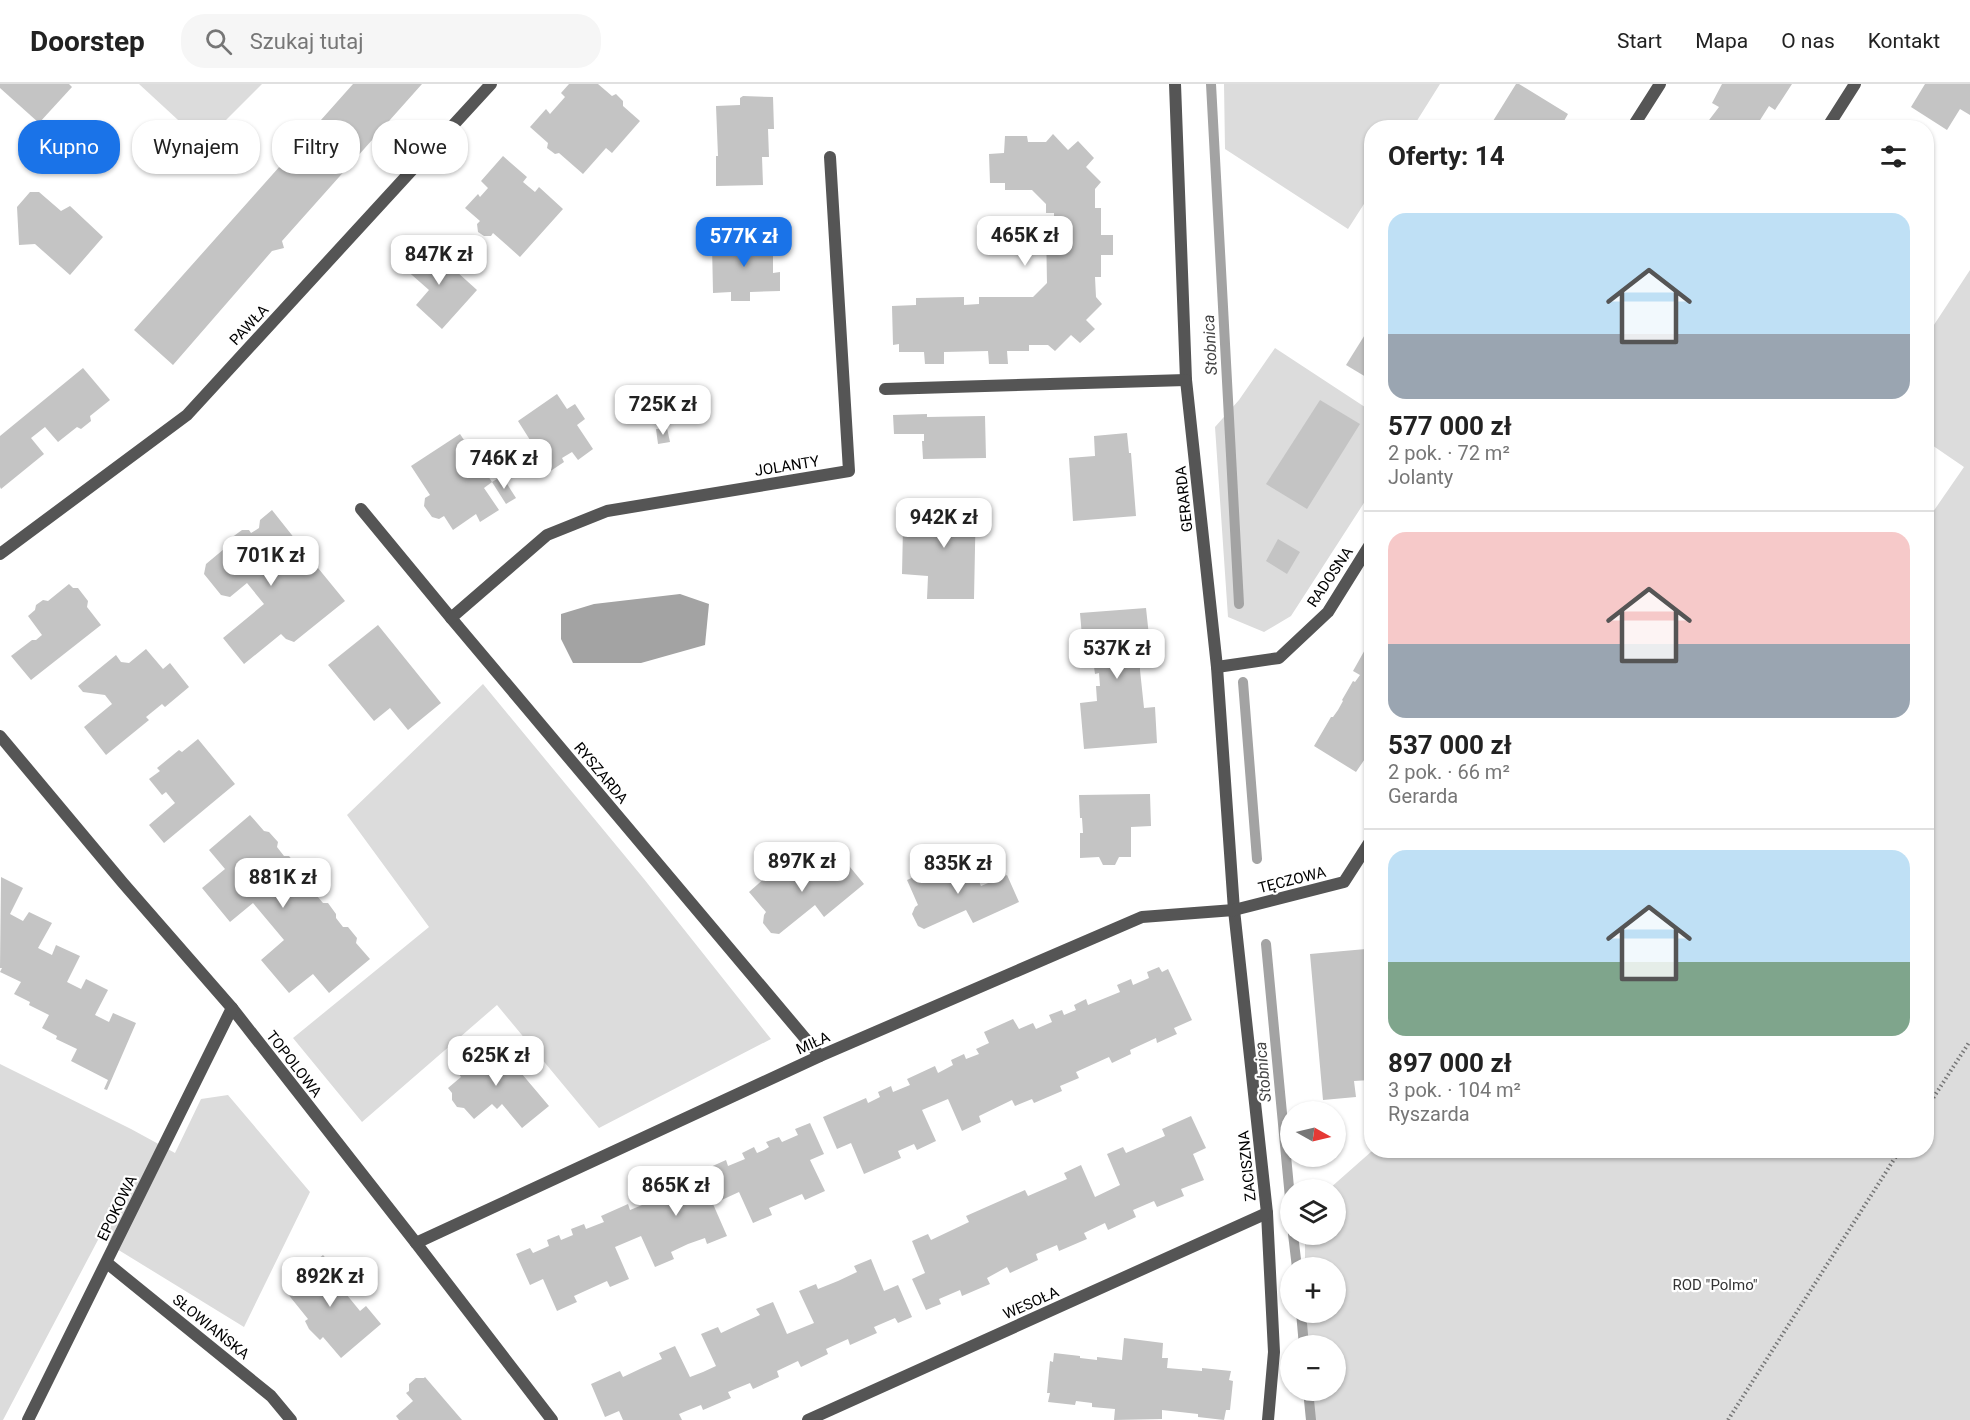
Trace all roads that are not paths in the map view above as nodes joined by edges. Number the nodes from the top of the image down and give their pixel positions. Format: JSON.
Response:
{"nodes":[{"id":1,"x":491,"y":84,"type":"edge"},
{"id":2,"x":1175,"y":84,"type":"edge"},
{"id":3,"x":1660,"y":84,"type":"edge"},
{"id":4,"x":1855,"y":84,"type":"edge"},
{"id":5,"x":1637,"y":120,"type":"edge"},
{"id":6,"x":1832,"y":120,"type":"edge"},
{"id":7,"x":830,"y":157,"type":"dead end"},
{"id":8,"x":1186,"y":380,"type":"junction"},
{"id":9,"x":885,"y":389,"type":"dead end"},
{"id":10,"x":361,"y":509,"type":"dead end"},
{"id":11,"x":0,"y":554,"type":"edge"},
{"id":12,"x":1364,"y":554,"type":"edge"},
{"id":13,"x":450,"y":618,"type":"junction"},
{"id":14,"x":1217,"y":667,"type":"junction"},
{"id":15,"x":0,"y":736,"type":"edge"},
{"id":16,"x":1364,"y":851,"type":"edge"},
{"id":17,"x":1234,"y":910,"type":"junction"},
{"id":18,"x":232,"y":1008,"type":"junction"},
{"id":19,"x":820,"y":1056,"type":"junction"},
{"id":20,"x":1267,"y":1213,"type":"junction"},
{"id":21,"x":417,"y":1243,"type":"junction"},
{"id":22,"x":107,"y":1263,"type":"junction"},
{"id":23,"x":28,"y":1420,"type":"edge"},
{"id":24,"x":291,"y":1420,"type":"edge"},
{"id":25,"x":552,"y":1420,"type":"edge"},
{"id":26,"x":807,"y":1420,"type":"edge"},
{"id":27,"x":1268,"y":1420,"type":"edge"}],
"edges":[{"from":1,"to":11,"type":"street","name":"PAWŁA"},
{"from":2,"to":8,"type":"street","name":"GERARDA"},
{"from":3,"to":5,"type":"street"},
{"from":4,"to":6,"type":"street"},
{"from":7,"to":13,"type":"street","name":"JOLANTY"},
{"from":8,"to":9,"type":"street"},
{"from":8,"to":14,"type":"street","name":"GERARDA"},
{"from":10,"to":13,"type":"street","name":"RYSZARDA"},
{"from":12,"to":14,"type":"street","name":"RADOSNA"},
{"from":13,"to":19,"type":"street","name":"RYSZARDA"},
{"from":14,"to":17,"type":"street","name":"GERARDA"},
{"from":15,"to":18,"type":"street","name":"TOPOLOWA"},
{"from":16,"to":17,"type":"street","name":"TĘCZOWA"},
{"from":17,"to":19,"type":"street","name":"MIŁA"},
{"from":17,"to":20,"type":"street","name":"ZACISZNA"},
{"from":18,"to":21,"type":"street","name":"TOPOLOWA"},
{"from":18,"to":22,"type":"street","name":"EPOKOWA"},
{"from":19,"to":21,"type":"street","name":"MIŁA"},
{"from":20,"to":26,"type":"street","name":"WESOŁA"},
{"from":20,"to":27,"type":"street","name":"ZACISZNA"},
{"from":21,"to":25,"type":"street","name":"TOPOLOWA"},
{"from":22,"to":23,"type":"street","name":"EPOKOWA"},
{"from":22,"to":24,"type":"street","name":"SŁOWIAŃSKA"}]}
